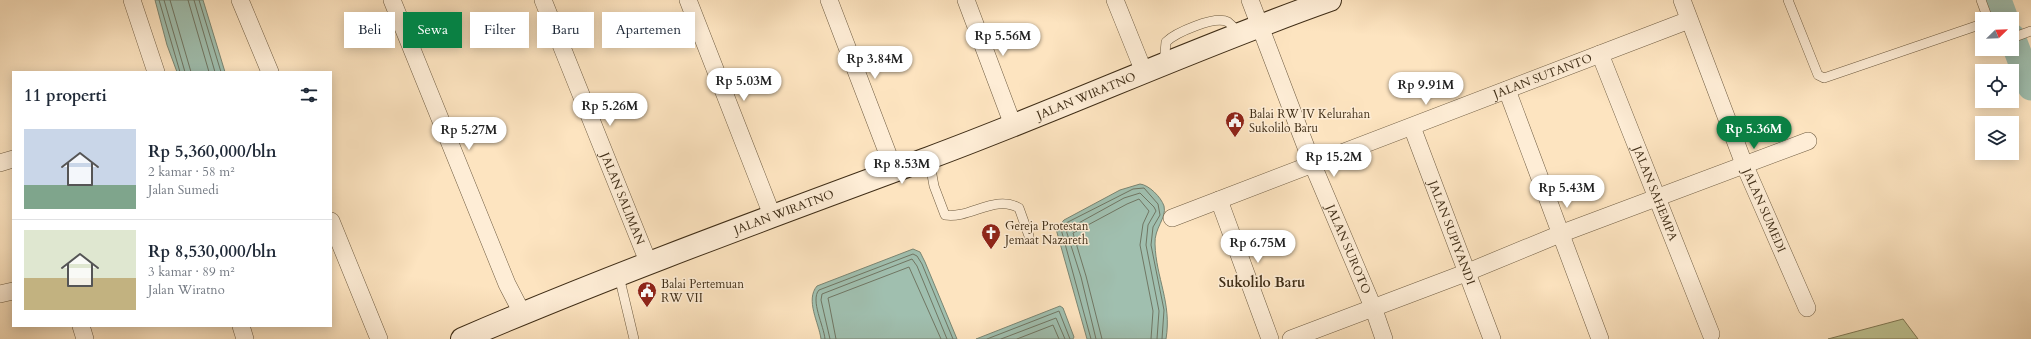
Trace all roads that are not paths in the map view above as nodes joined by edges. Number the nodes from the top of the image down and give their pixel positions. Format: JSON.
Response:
{"nodes":[{"id":1,"x":132,"y":0,"type":"edge"},
{"id":2,"x":240,"y":0,"type":"edge"},
{"id":3,"x":392,"y":0,"type":"edge"},
{"id":4,"x":543,"y":0,"type":"edge"},
{"id":5,"x":688,"y":0,"type":"edge"},
{"id":6,"x":829,"y":0,"type":"edge"},
{"id":7,"x":966,"y":0,"type":"edge"},
{"id":8,"x":1115,"y":0,"type":"edge"},
{"id":9,"x":1250,"y":0,"type":"edge"},
{"id":10,"x":1330,"y":0,"type":"edge"},
{"id":11,"x":1682,"y":0,"type":"edge"},
{"id":12,"x":1788,"y":0,"type":"edge"},
{"id":13,"x":1981,"y":0,"type":"edge"},
{"id":14,"x":1985,"y":12,"type":"edge"},
{"id":15,"x":1689,"y":20,"type":"junction"},
{"id":16,"x":1260,"y":25,"type":"junction"},
{"id":17,"x":1975,"y":26,"type":"edge"},
{"id":18,"x":2030,"y":32,"type":"edge"},
{"id":19,"x":2019,"y":36,"type":"edge"},
{"id":20,"x":1600,"y":54,"type":"junction"},
{"id":21,"x":156,"y":71,"type":"edge"},
{"id":22,"x":270,"y":71,"type":"edge"},
{"id":23,"x":1144,"y":72,"type":"junction"},
{"id":24,"x":1507,"y":90,"type":"junction"},
{"id":25,"x":1013,"y":125,"type":"junction"},
{"id":26,"x":1412,"y":127,"type":"junction"},
{"id":27,"x":1808,"y":141,"type":"dead end"},
{"id":28,"x":928,"y":158,"type":"junction"},
{"id":29,"x":1312,"y":163,"type":"junction"},
{"id":30,"x":1744,"y":164,"type":"junction"},
{"id":31,"x":894,"y":170,"type":"junction"},
{"id":32,"x":1657,"y":198,"type":"junction"},
{"id":33,"x":1219,"y":200,"type":"junction"},
{"id":34,"x":772,"y":215,"type":"junction"},
{"id":35,"x":1172,"y":218,"type":"dead end"},
{"id":36,"x":332,"y":224,"type":"edge"},
{"id":37,"x":1560,"y":234,"type":"junction"},
{"id":38,"x":1029,"y":236,"type":"dead end"},
{"id":39,"x":648,"y":264,"type":"junction"},
{"id":40,"x":1468,"y":272,"type":"junction"},
{"id":41,"x":619,"y":276,"type":"junction"},
{"id":42,"x":12,"y":291,"type":"edge"},
{"id":43,"x":0,"y":294,"type":"edge"},
{"id":44,"x":1373,"y":307,"type":"junction"},
{"id":45,"x":1807,"y":308,"type":"dead end"},
{"id":46,"x":522,"y":313,"type":"junction"},
{"id":47,"x":81,"y":327,"type":"edge"},
{"id":48,"x":241,"y":327,"type":"edge"},
{"id":49,"x":1711,"y":334,"type":"dead end"},
{"id":50,"x":85,"y":339,"type":"edge"},
{"id":51,"x":245,"y":339,"type":"edge"},
{"id":52,"x":379,"y":339,"type":"edge"},
{"id":53,"x":462,"y":339,"type":"edge"},
{"id":54,"x":634,"y":339,"type":"edge"},
{"id":55,"x":1270,"y":339,"type":"edge"},
{"id":56,"x":1291,"y":339,"type":"edge"},
{"id":57,"x":1384,"y":339,"type":"edge"},
{"id":58,"x":1492,"y":339,"type":"edge"},
{"id":59,"x":1600,"y":339,"type":"edge"}],
"edges":[{"from":1,"to":21,"type":"street"},
{"from":2,"to":22,"type":"street"},
{"from":3,"to":46,"type":"street"},
{"from":4,"to":39,"type":"street","name":"JALAN SALIMAN"},
{"from":5,"to":34,"type":"street"},
{"from":6,"to":31,"type":"street"},
{"from":7,"to":25,"type":"street"},
{"from":8,"to":23,"type":"street"},
{"from":9,"to":16,"type":"street","name":"JALAN SUROTO"},
{"from":10,"to":16,"type":"main road","name":"JALAN WIRATNO"},
{"from":11,"to":15,"type":"street","name":"JALAN SUMEDI"},
{"from":12,"to":17,"type":"lane"},
{"from":13,"to":14,"type":"lane"},
{"from":15,"to":20,"type":"street","name":"JALAN SUTANTO"},
{"from":15,"to":30,"type":"street","name":"JALAN SUMEDI"},
{"from":16,"to":23,"type":"main road","name":"JALAN WIRATNO"},
{"from":16,"to":29,"type":"street","name":"JALAN SUROTO"},
{"from":18,"to":19,"type":"lane"},
{"from":20,"to":24,"type":"street","name":"JALAN SUTANTO"},
{"from":20,"to":32,"type":"street","name":"JALAN SAHEMPA"},
{"from":23,"to":25,"type":"main road","name":"JALAN WIRATNO"},
{"from":24,"to":26,"type":"street","name":"JALAN SUTANTO"},
{"from":24,"to":37,"type":"street"},
{"from":25,"to":28,"type":"main road","name":"JALAN WIRATNO"},
{"from":26,"to":29,"type":"street","name":"JALAN SUTANTO"},
{"from":26,"to":40,"type":"street","name":"JALAN SUPIYANDI"},
{"from":27,"to":30,"type":"street"},
{"from":28,"to":31,"type":"main road","name":"JALAN WIRATNO"},
{"from":28,"to":38,"type":"lane"},
{"from":29,"to":33,"type":"street","name":"JALAN SUTANTO"},
{"from":29,"to":44,"type":"street","name":"JALAN SUROTO"},
{"from":30,"to":32,"type":"street"},
{"from":30,"to":45,"type":"street","name":"JALAN SUMEDI"},
{"from":31,"to":34,"type":"main road","name":"JALAN WIRATNO"},
{"from":32,"to":37,"type":"street"},
{"from":32,"to":49,"type":"street","name":"JALAN SAHEMPA"},
{"from":33,"to":35,"type":"street","name":"JALAN SUTANTO"},
{"from":33,"to":55,"type":"street"},
{"from":34,"to":39,"type":"main road","name":"JALAN WIRATNO"},
{"from":36,"to":52,"type":"street"},
{"from":37,"to":40,"type":"street"},
{"from":37,"to":59,"type":"street"},
{"from":39,"to":41,"type":"main road","name":"JALAN WIRATNO"},
{"from":40,"to":44,"type":"street"},
{"from":40,"to":58,"type":"street","name":"JALAN SUPIYANDI"},
{"from":41,"to":46,"type":"main road","name":"JALAN WIRATNO"},
{"from":41,"to":54,"type":"lane"},
{"from":42,"to":43,"type":"street"},
{"from":44,"to":56,"type":"street"},
{"from":44,"to":57,"type":"street","name":"JALAN SUROTO"},
{"from":46,"to":53,"type":"main road","name":"JALAN WIRATNO"},
{"from":47,"to":50,"type":"street"},
{"from":48,"to":51,"type":"street"}]}
